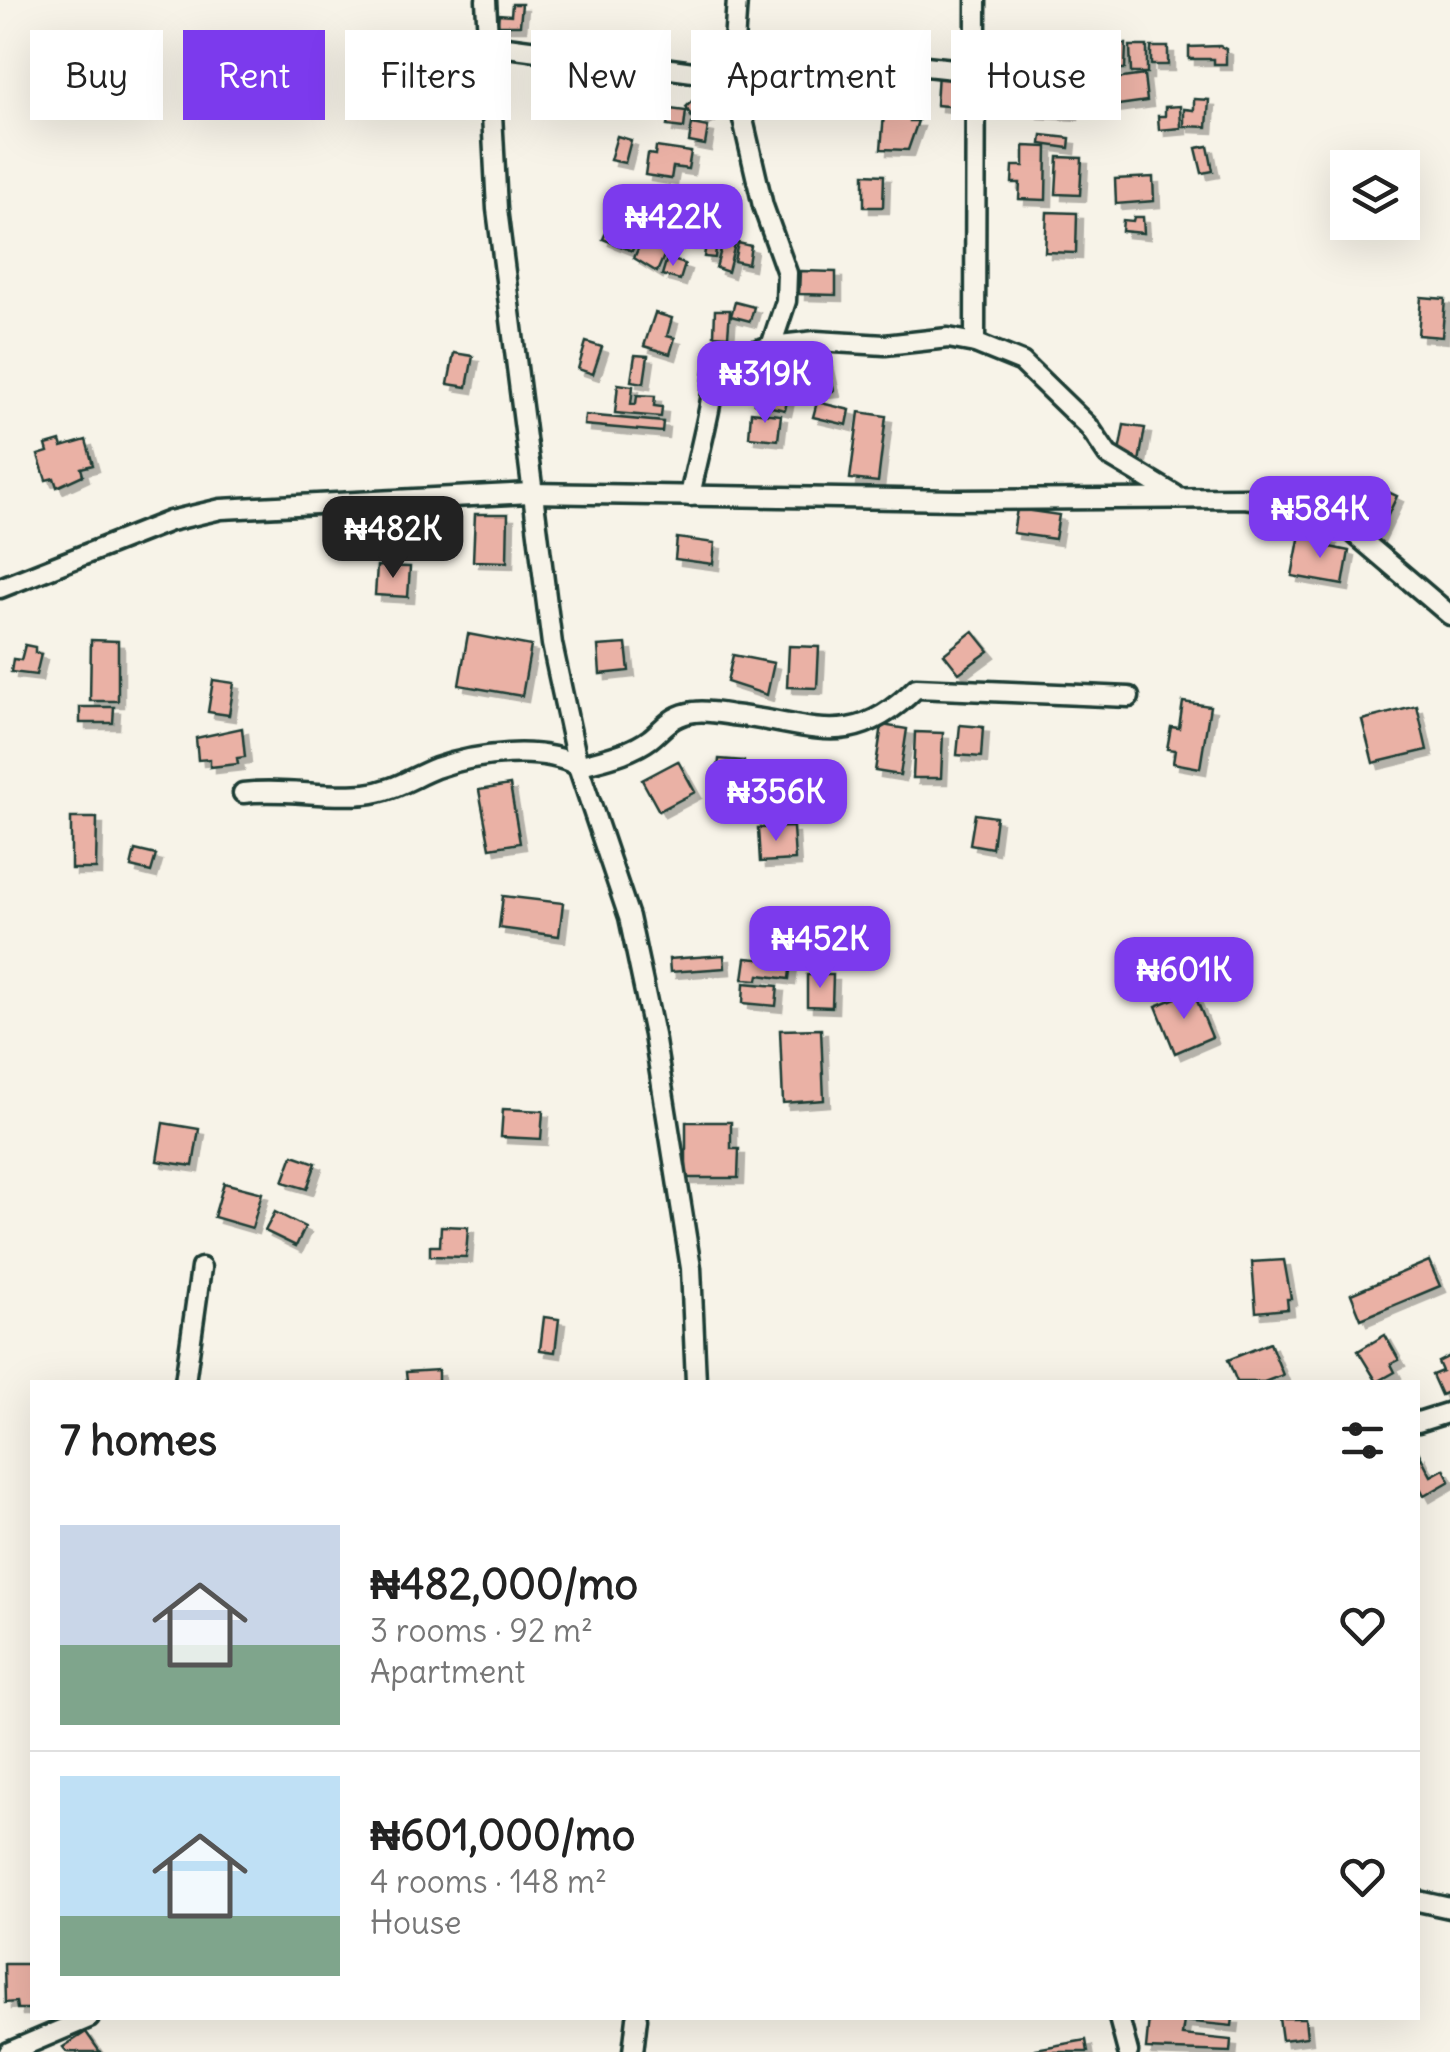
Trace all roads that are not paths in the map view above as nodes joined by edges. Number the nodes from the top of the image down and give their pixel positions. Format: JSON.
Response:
{"nodes":[{"id":1,"x":486,"y":0,"type":"edge"},
{"id":2,"x":737,"y":0,"type":"edge"},
{"id":3,"x":976,"y":0,"type":"edge"},
{"id":4,"x":485,"y":30,"type":"edge"},
{"id":5,"x":735,"y":30,"type":"edge"},
{"id":6,"x":974,"y":30,"type":"edge"},
{"id":7,"x":511,"y":47,"type":"edge"},
{"id":8,"x":691,"y":72,"type":"edge"},
{"id":9,"x":490,"y":120,"type":"edge"},
{"id":10,"x":743,"y":120,"type":"edge"},
{"id":11,"x":973,"y":120,"type":"edge"},
{"id":12,"x":975,"y":343,"type":"junction"},
{"id":13,"x":771,"y":346,"type":"junction"},
{"id":14,"x":530,"y":493,"type":"junction"},
{"id":15,"x":690,"y":496,"type":"junction"},
{"id":16,"x":1180,"y":497,"type":"junction"},
{"id":17,"x":0,"y":588,"type":"edge"},
{"id":18,"x":1450,"y":615,"type":"edge"},
{"id":19,"x":1129,"y":698,"type":"dead end"},
{"id":20,"x":578,"y":766,"type":"junction"},
{"id":21,"x":243,"y":793,"type":"dead end"},
{"id":22,"x":201,"y":1268,"type":"dead end"},
{"id":23,"x":185,"y":1380,"type":"edge"},
{"id":24,"x":696,"y":1380,"type":"edge"},
{"id":25,"x":1450,"y":1412,"type":"edge"},
{"id":26,"x":1420,"y":1421,"type":"edge"},
{"id":27,"x":1420,"y":1901,"type":"edge"},
{"id":28,"x":1450,"y":1908,"type":"edge"},
{"id":29,"x":85,"y":2020,"type":"edge"},
{"id":30,"x":637,"y":2020,"type":"edge"},
{"id":31,"x":1120,"y":2020,"type":"edge"},
{"id":32,"x":9,"y":2052,"type":"edge"},
{"id":33,"x":633,"y":2052,"type":"edge"},
{"id":34,"x":1128,"y":2052,"type":"edge"}],
"edges":[{"from":1,"to":4,"type":"street"},
{"from":2,"to":5,"type":"street"},
{"from":3,"to":6,"type":"street"},
{"from":7,"to":8,"type":"street"},
{"from":9,"to":14,"type":"street"},
{"from":10,"to":13,"type":"street"},
{"from":11,"to":12,"type":"street"},
{"from":12,"to":13,"type":"street"},
{"from":12,"to":16,"type":"street"},
{"from":13,"to":15,"type":"street"},
{"from":14,"to":15,"type":"street"},
{"from":14,"to":17,"type":"street"},
{"from":14,"to":20,"type":"street"},
{"from":15,"to":16,"type":"street"},
{"from":16,"to":18,"type":"street"},
{"from":19,"to":20,"type":"street"},
{"from":20,"to":21,"type":"street"},
{"from":20,"to":24,"type":"street"},
{"from":22,"to":23,"type":"street"},
{"from":25,"to":26,"type":"street"},
{"from":27,"to":28,"type":"street"},
{"from":29,"to":32,"type":"street"},
{"from":30,"to":33,"type":"street"},
{"from":31,"to":34,"type":"street"}]}
